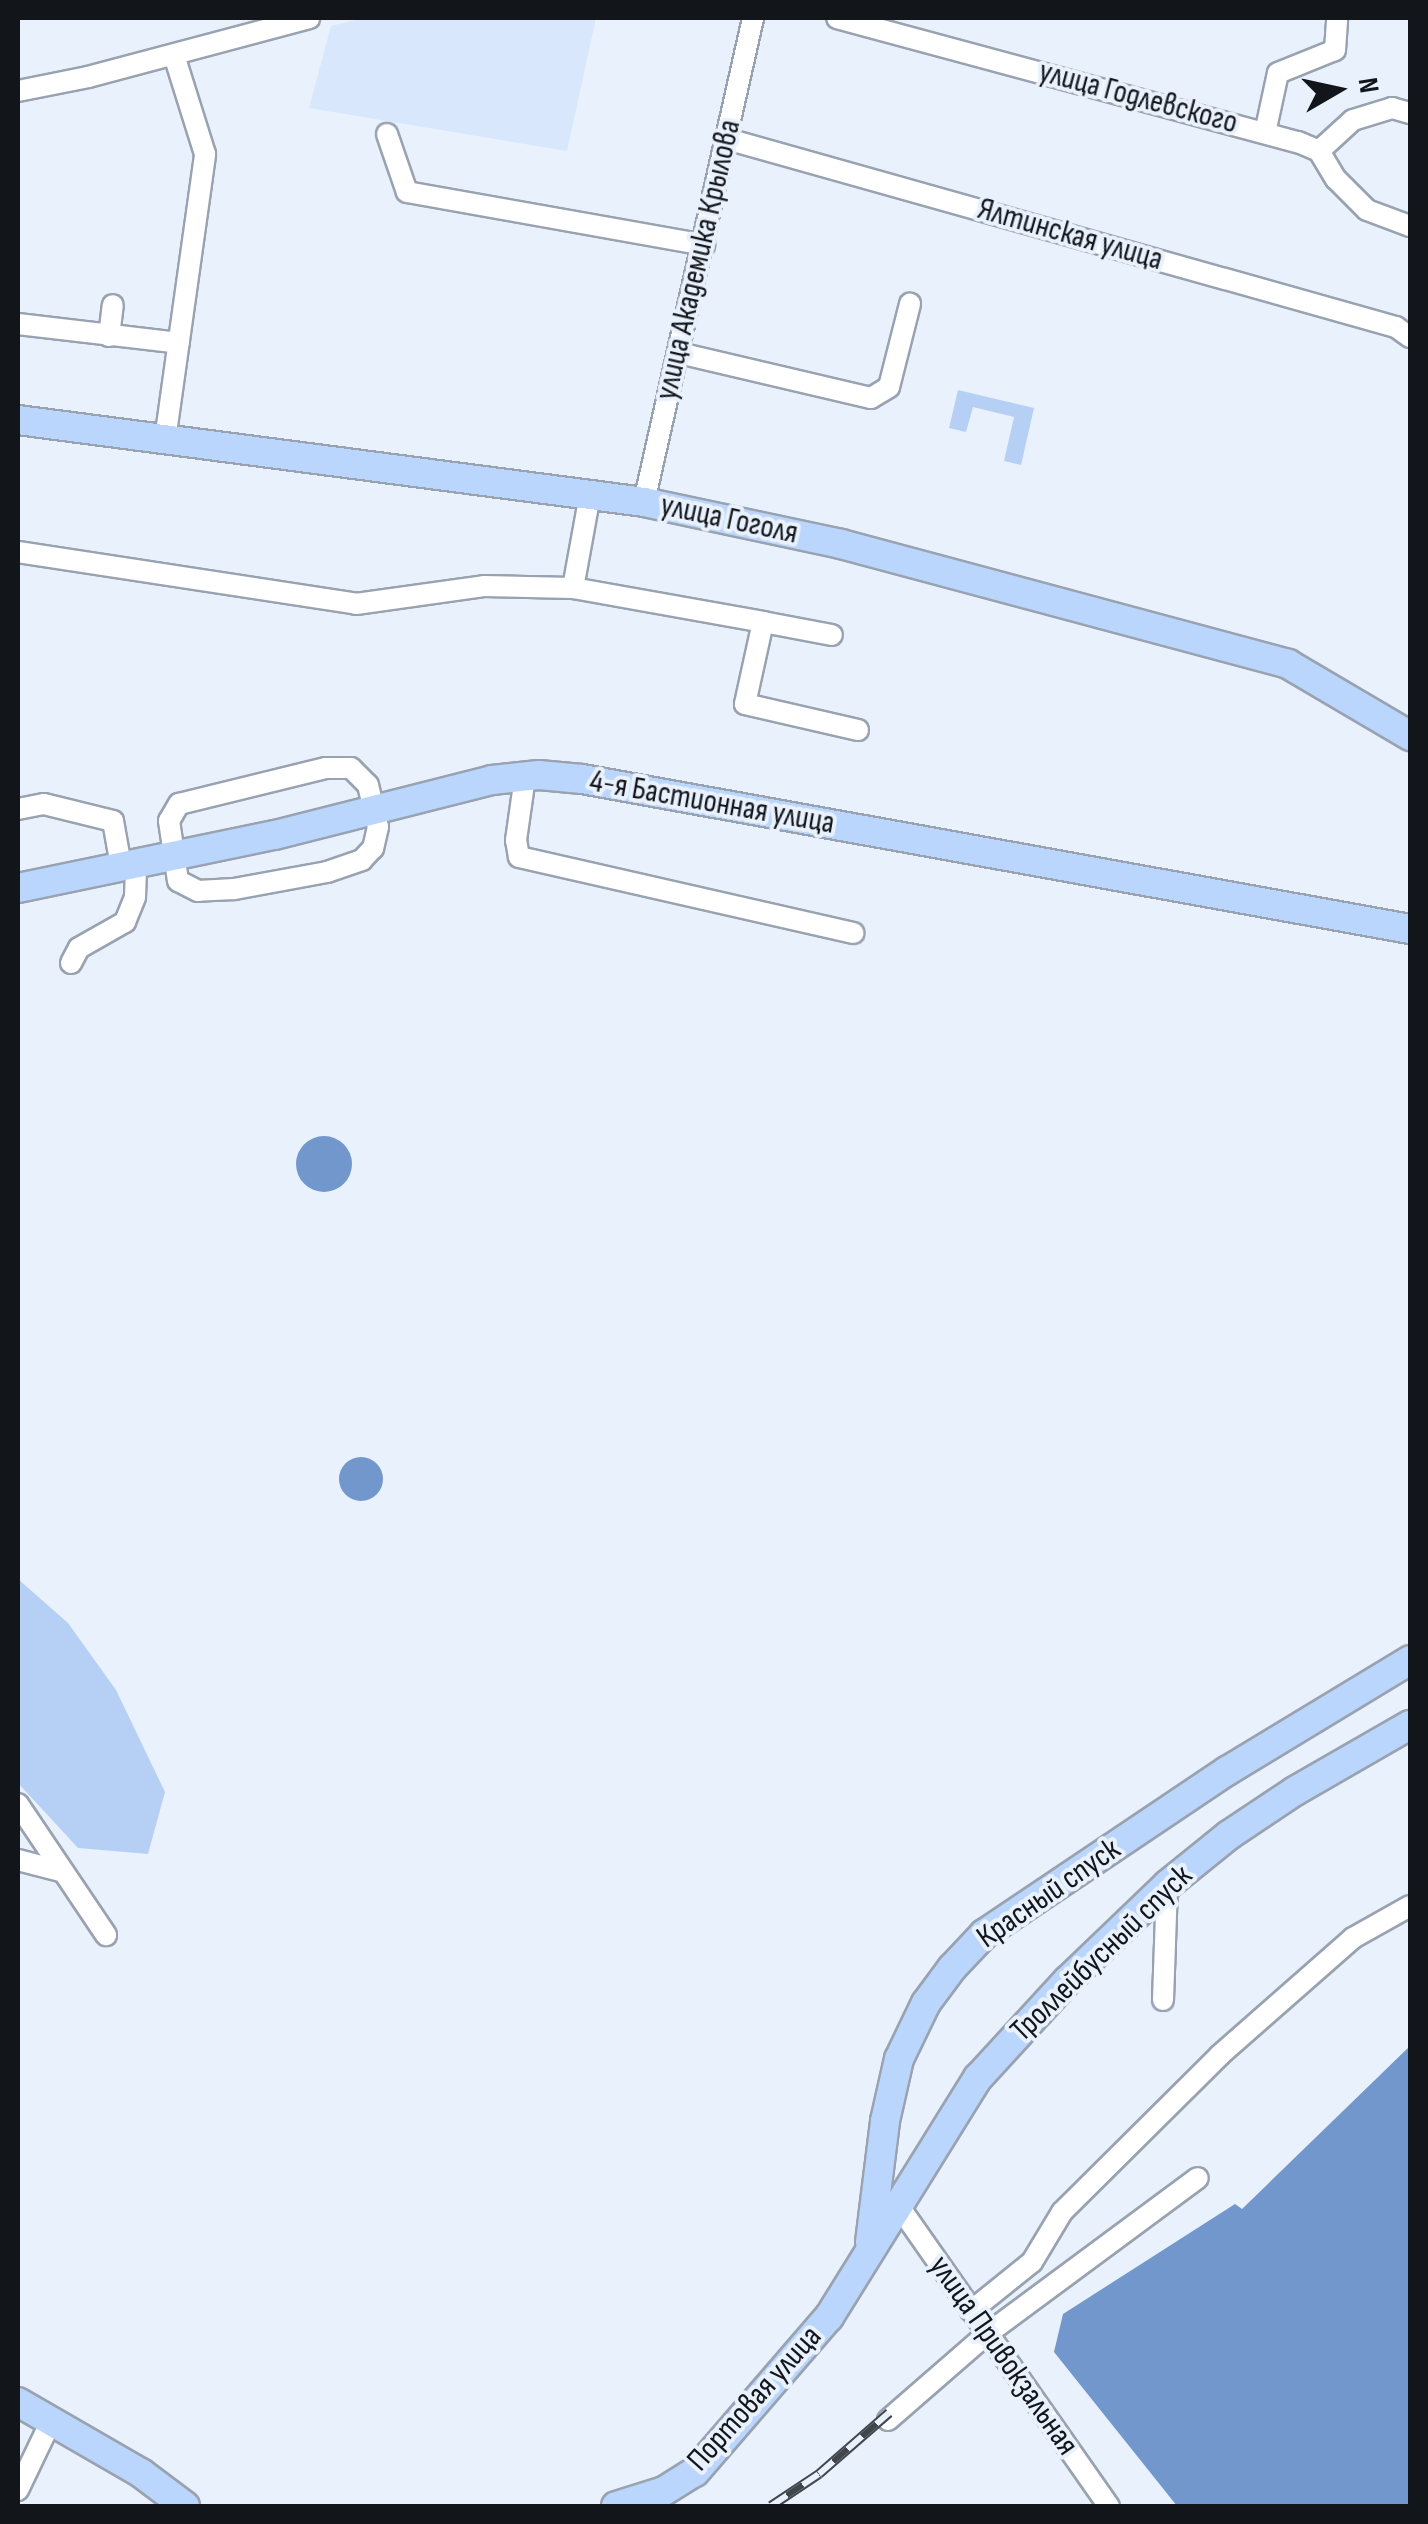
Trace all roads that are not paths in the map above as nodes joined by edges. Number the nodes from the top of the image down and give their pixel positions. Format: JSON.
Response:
{"nodes":[{"id":1,"x":309,"y":18,"type":"edge"},
{"id":2,"x":753,"y":18,"type":"edge"},
{"id":3,"x":837,"y":18,"type":"edge"},
{"id":4,"x":1337,"y":18,"type":"edge"},
{"id":5,"x":174,"y":55,"type":"junction"},
{"id":6,"x":18,"y":91,"type":"edge"},
{"id":7,"x":1410,"y":113,"type":"edge"},
{"id":8,"x":1265,"y":133,"type":"junction"},
{"id":9,"x":388,"y":134,"type":"dead end"},
{"id":10,"x":727,"y":139,"type":"junction"},
{"id":11,"x":1320,"y":151,"type":"junction"},
{"id":12,"x":1410,"y":226,"type":"edge"},
{"id":13,"x":704,"y":245,"type":"junction"},
{"id":14,"x":910,"y":304,"type":"dead end"},
{"id":15,"x":113,"y":305,"type":"dead end"},
{"id":16,"x":18,"y":324,"type":"edge"},
{"id":17,"x":109,"y":336,"type":"junction"},
{"id":18,"x":1410,"y":338,"type":"edge"},
{"id":19,"x":179,"y":344,"type":"junction"},
{"id":20,"x":679,"y":352,"type":"junction"},
{"id":21,"x":18,"y":420,"type":"edge"},
{"id":22,"x":167,"y":428,"type":"junction"},
{"id":23,"x":590,"y":494,"type":"junction"},
{"id":24,"x":644,"y":502,"type":"junction"},
{"id":25,"x":18,"y":552,"type":"edge"},
{"id":26,"x":573,"y":588,"type":"junction"},
{"id":27,"x":764,"y":622,"type":"junction"},
{"id":28,"x":832,"y":635,"type":"dead end"},
{"id":29,"x":858,"y":730,"type":"dead end"},
{"id":30,"x":1410,"y":736,"type":"edge"},
{"id":31,"x":525,"y":776,"type":"junction"},
{"id":32,"x":18,"y":809,"type":"edge"},
{"id":33,"x":375,"y":810,"type":"junction"},
{"id":34,"x":171,"y":856,"type":"junction"},
{"id":35,"x":129,"y":865,"type":"junction"},
{"id":36,"x":18,"y":888,"type":"edge"},
{"id":37,"x":1410,"y":929,"type":"edge"},
{"id":38,"x":852,"y":933,"type":"dead end"},
{"id":39,"x":71,"y":963,"type":"dead end"},
{"id":40,"x":1410,"y":1660,"type":"edge"},
{"id":41,"x":1410,"y":1726,"type":"edge"},
{"id":42,"x":18,"y":1804,"type":"edge"},
{"id":43,"x":18,"y":1860,"type":"edge"},
{"id":44,"x":60,"y":1870,"type":"junction"},
{"id":45,"x":1167,"y":1886,"type":"junction"},
{"id":46,"x":1410,"y":1906,"type":"edge"},
{"id":47,"x":106,"y":1935,"type":"dead end"},
{"id":48,"x":1163,"y":2000,"type":"dead end"},
{"id":49,"x":1198,"y":2178,"type":"dead end"},
{"id":50,"x":898,"y":2205,"type":"junction"},
{"id":51,"x":868,"y":2258,"type":"junction"},
{"id":52,"x":971,"y":2311,"type":"junction"},
{"id":53,"x":987,"y":2334,"type":"junction"},
{"id":54,"x":18,"y":2402,"type":"edge"},
{"id":55,"x":52,"y":2418,"type":"junction"},
{"id":56,"x":888,"y":2420,"type":"dead end"},
{"id":57,"x":141,"y":2474,"type":"junction"},
{"id":58,"x":18,"y":2490,"type":"edge"},
{"id":59,"x":159,"y":2506,"type":"edge"},
{"id":60,"x":186,"y":2506,"type":"edge"},
{"id":61,"x":616,"y":2506,"type":"edge"},
{"id":62,"x":1109,"y":2506,"type":"edge"}],
"edges":[{"from":1,"to":5,"type":"street"},
{"from":2,"to":10,"type":"street","name":"улица Академика Крылова"},
{"from":3,"to":8,"type":"street","name":"улица Годлевского"},
{"from":4,"to":8,"type":"street"},
{"from":5,"to":6,"type":"street"},
{"from":5,"to":19,"type":"street"},
{"from":7,"to":11,"type":"street"},
{"from":8,"to":11,"type":"street","name":"улица Годлевского"},
{"from":9,"to":13,"type":"street"},
{"from":10,"to":13,"type":"street","name":"улица Академика Крылова"},
{"from":10,"to":18,"type":"street","name":"Ялтинская улица"},
{"from":11,"to":12,"type":"street"},
{"from":13,"to":20,"type":"street","name":"улица Академика Крылова"},
{"from":14,"to":20,"type":"street"},
{"from":15,"to":17,"type":"street"},
{"from":16,"to":17,"type":"street"},
{"from":17,"to":19,"type":"street"},
{"from":19,"to":22,"type":"street"},
{"from":20,"to":24,"type":"street","name":"улица Академика Крылова"},
{"from":21,"to":22,"type":"main road","name":"улица Гоголя"},
{"from":22,"to":23,"type":"main road","name":"улица Гоголя"},
{"from":23,"to":24,"type":"main road","name":"улица Гоголя"},
{"from":23,"to":26,"type":"street"},
{"from":24,"to":30,"type":"main road","name":"улица Гоголя"},
{"from":25,"to":26,"type":"street"},
{"from":26,"to":27,"type":"street"},
{"from":27,"to":28,"type":"street"},
{"from":27,"to":29,"type":"street"},
{"from":31,"to":33,"type":"main road","name":"4-я Бастионная улица"},
{"from":31,"to":37,"type":"main road","name":"4-я Бастионная улица"},
{"from":31,"to":38,"type":"street"},
{"from":32,"to":35,"type":"street"},
{"from":33,"to":34,"type":"main road","name":"4-я Бастионная улица"},
{"from":33,"to":34,"type":"street"},
{"from":33,"to":34,"type":"street"},
{"from":34,"to":35,"type":"main road","name":"4-я Бастионная улица"},
{"from":35,"to":36,"type":"main road","name":"4-я Бастионная улица"},
{"from":35,"to":39,"type":"street"},
{"from":40,"to":51,"type":"main road","name":"Красный спуск"},
{"from":41,"to":45,"type":"main road","name":"Троллейбусный спуск"},
{"from":42,"to":44,"type":"street"},
{"from":43,"to":44,"type":"street"},
{"from":44,"to":47,"type":"street"},
{"from":45,"to":48,"type":"street"},
{"from":45,"to":50,"type":"main road","name":"Троллейбусный спуск"},
{"from":46,"to":52,"type":"street"},
{"from":49,"to":53,"type":"street"},
{"from":50,"to":51,"type":"main road","name":"Троллейбусный спуск"},
{"from":50,"to":52,"type":"street","name":"улица Привокзальная"},
{"from":51,"to":61,"type":"main road","name":"Портовая улица"},
{"from":52,"to":53,"type":"street","name":"улица Привокзальная"},
{"from":53,"to":56,"type":"street"},
{"from":53,"to":62,"type":"street","name":"улица Привокзальная"},
{"from":54,"to":55,"type":"main road"},
{"from":55,"to":57,"type":"main road"},
{"from":55,"to":58,"type":"street"},
{"from":57,"to":59,"type":"main road"},
{"from":57,"to":60,"type":"main road"}]}
